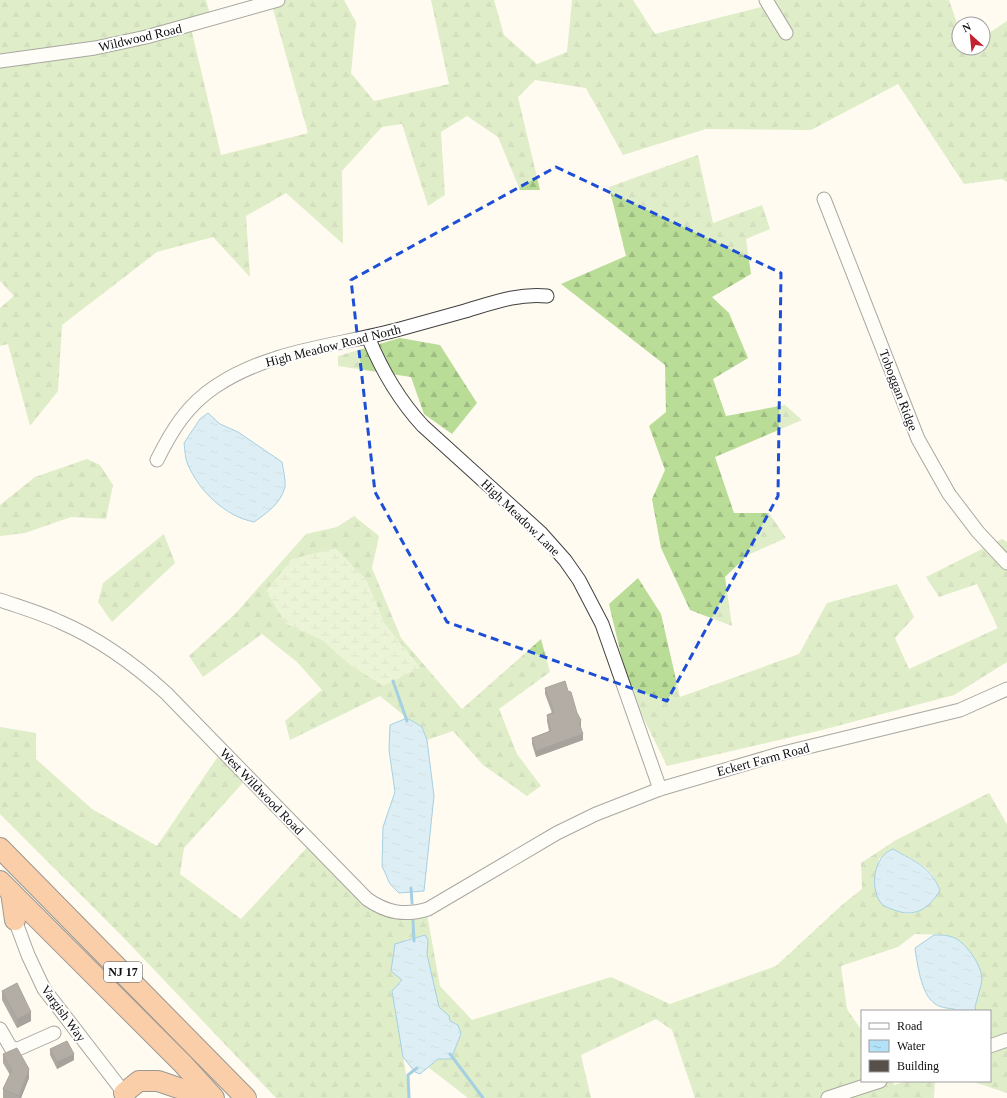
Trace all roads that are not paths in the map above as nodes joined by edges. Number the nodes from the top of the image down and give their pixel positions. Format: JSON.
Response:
{"nodes":[{"id":1,"x":278,"y":0,"type":"edge"},
{"id":2,"x":766,"y":0,"type":"edge"},
{"id":3,"x":786,"y":34,"type":"dead end"},
{"id":4,"x":0,"y":61,"type":"edge"},
{"id":5,"x":824,"y":199,"type":"dead end"},
{"id":6,"x":547,"y":296,"type":"dead end"},
{"id":7,"x":368,"y":337,"type":"junction"},
{"id":8,"x":157,"y":460,"type":"dead end"},
{"id":9,"x":1007,"y":563,"type":"edge"},
{"id":10,"x":0,"y":600,"type":"edge"},
{"id":11,"x":1007,"y":689,"type":"edge"},
{"id":12,"x":660,"y":789,"type":"junction"},
{"id":13,"x":0,"y":848,"type":"edge"},
{"id":14,"x":525,"y":851,"type":"joint"},
{"id":15,"x":5,"y":887,"type":"edge"},
{"id":16,"x":15,"y":920,"type":"joint"},
{"id":17,"x":0,"y":1029,"type":"edge"},
{"id":18,"x":54,"y":1032,"type":"dead end"},
{"id":19,"x":1007,"y":1040,"type":"edge"},
{"id":20,"x":991,"y":1046,"type":"edge"},
{"id":21,"x":877,"y":1082,"type":"edge"},
{"id":22,"x":124,"y":1096,"type":"edge"},
{"id":23,"x":208,"y":1098,"type":"edge"},
{"id":24,"x":214,"y":1098,"type":"edge"},
{"id":25,"x":246,"y":1098,"type":"edge"},
{"id":26,"x":828,"y":1098,"type":"edge"}],
"edges":[{"from":1,"to":4,"type":"street","name":"Wildwood Road"},
{"from":2,"to":3,"type":"street"},
{"from":5,"to":9,"type":"street","name":"Toboggan Ridge"},
{"from":6,"to":7,"type":"street","name":"High Meadow Road North"},
{"from":7,"to":8,"type":"street","name":"High Meadow Road North"},
{"from":7,"to":12,"type":"street","name":"High Meadow Lane"},
{"from":10,"to":14,"type":"street","name":"West Wildwood Road"},
{"from":11,"to":12,"type":"street","name":"Eckert Farm Road"},
{"from":12,"to":14,"type":"street","name":"Eckert Farm Road"},
{"from":13,"to":25,"type":"highway","number":"NJ 17"},
{"from":15,"to":16,"type":"highway"},
{"from":15,"to":24,"type":"highway","number":"NJ 17"},
{"from":16,"to":22,"type":"street","name":"Vargish Way"},
{"from":17,"to":18,"type":"street"},
{"from":19,"to":20,"type":"street"},
{"from":21,"to":26,"type":"street"},
{"from":22,"to":23,"type":"highway"}]}
